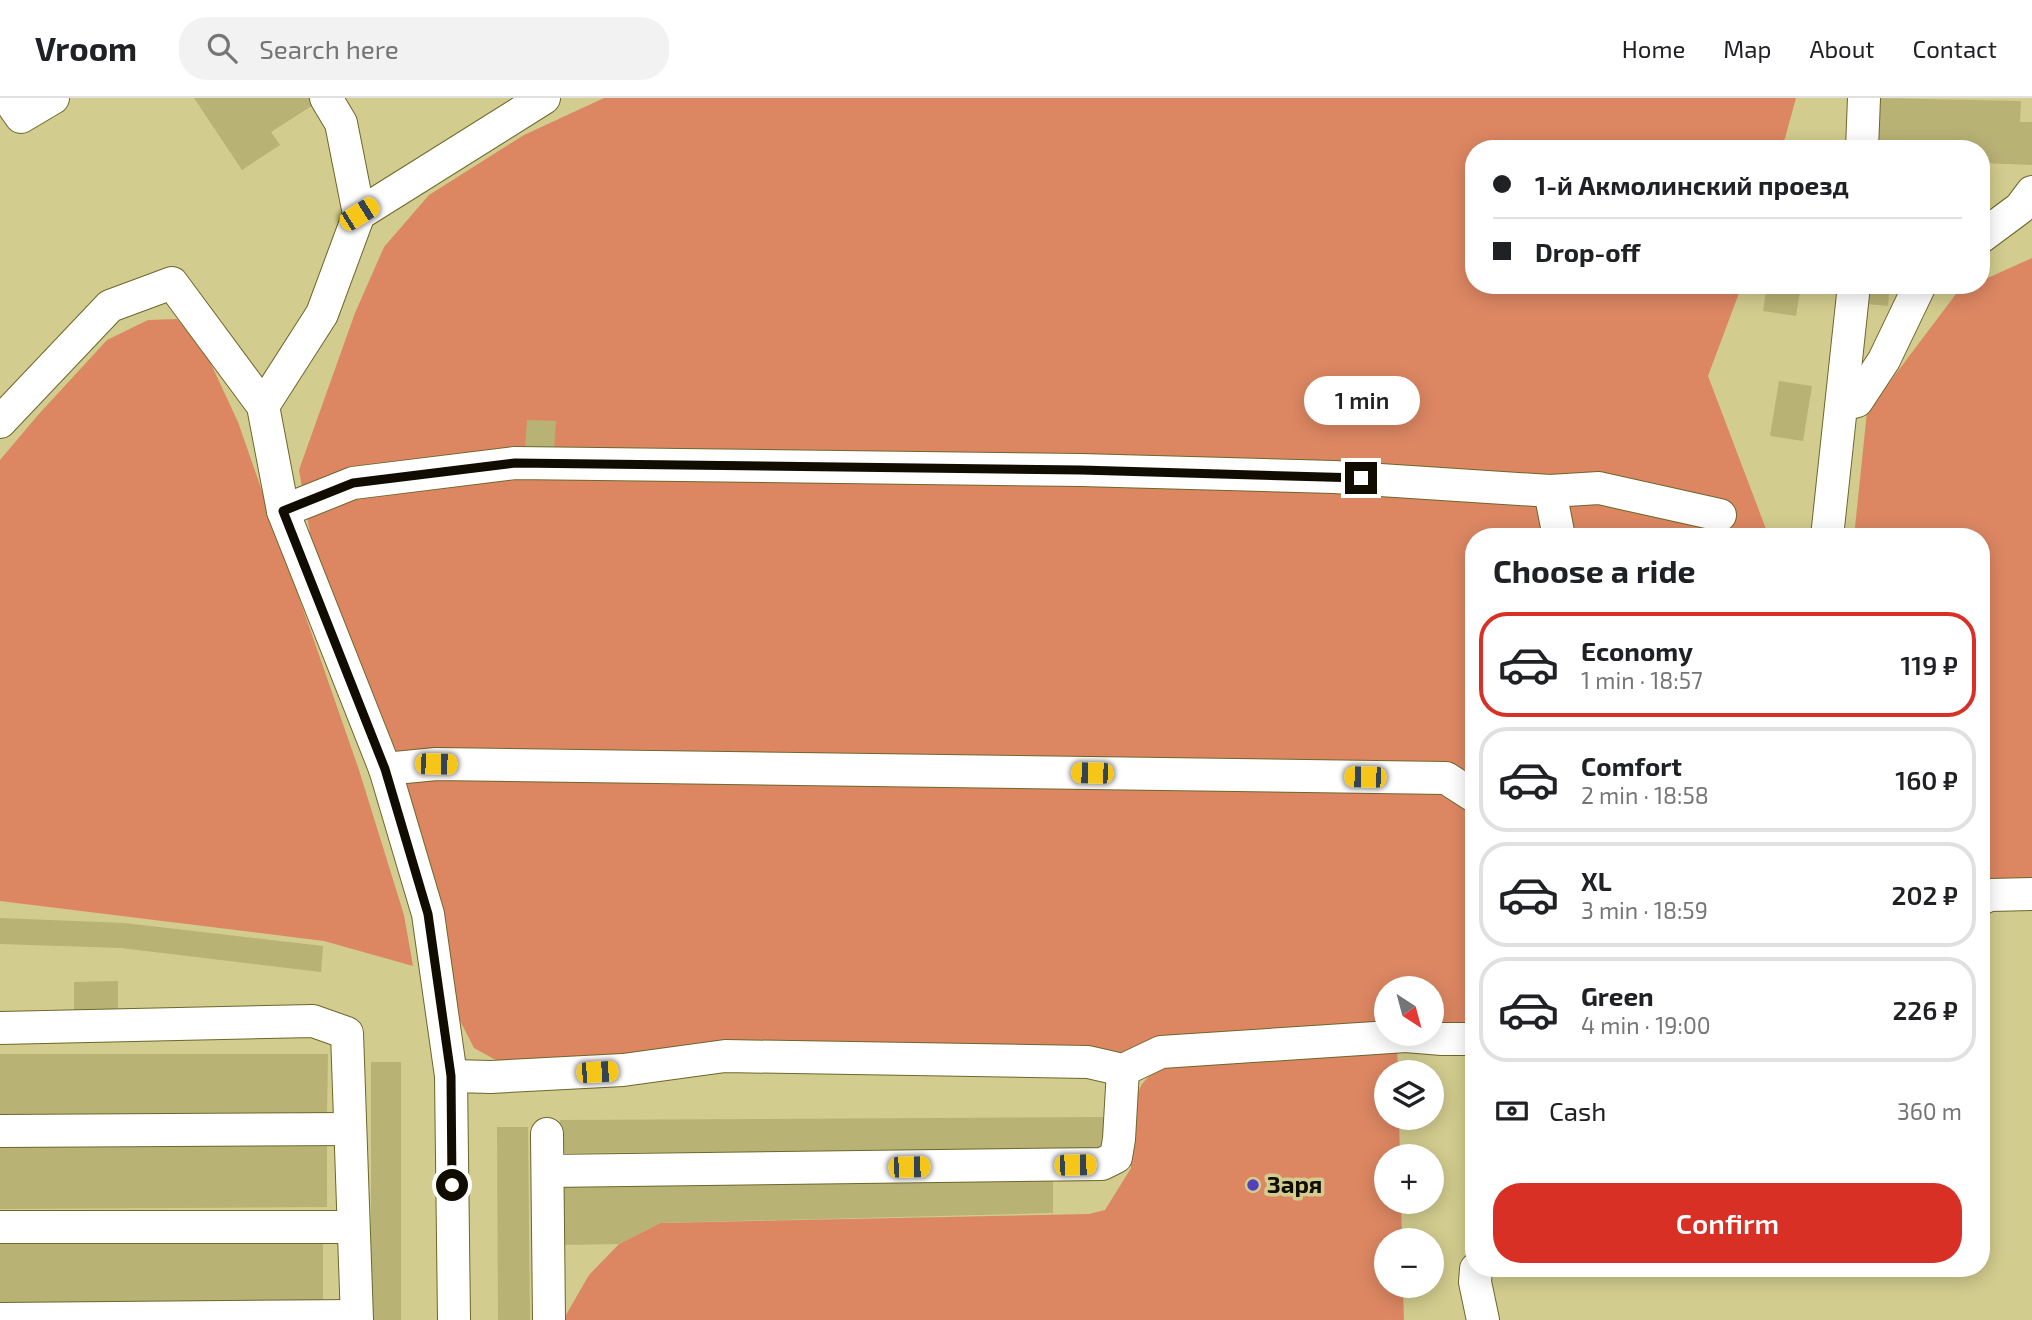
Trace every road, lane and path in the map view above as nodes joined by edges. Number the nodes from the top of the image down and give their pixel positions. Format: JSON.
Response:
{"nodes":[{"id":1,"x":53,"y":98,"type":"edge"},
{"id":2,"x":326,"y":98,"type":"edge"},
{"id":3,"x":544,"y":98,"type":"edge"},
{"id":4,"x":1864,"y":98,"type":"edge"},
{"id":5,"x":9,"y":116,"type":"edge"},
{"id":6,"x":1862,"y":140,"type":"edge"},
{"id":7,"x":2032,"y":192,"type":"edge"},
{"id":8,"x":359,"y":214,"type":"junction"},
{"id":9,"x":1990,"y":230,"type":"edge"},
{"id":10,"x":1853,"y":294,"type":"edge"},
{"id":11,"x":1916,"y":294,"type":"edge"},
{"id":12,"x":1842,"y":405,"type":"junction"},
{"id":13,"x":263,"y":406,"type":"junction"},
{"id":14,"x":0,"y":422,"type":"edge"},
{"id":15,"x":1550,"y":491,"type":"junction"},
{"id":16,"x":283,"y":511,"type":"junction"},
{"id":17,"x":1720,"y":515,"type":"dead end"},
{"id":18,"x":1557,"y":528,"type":"edge"},
{"id":19,"x":1828,"y":528,"type":"edge"},
{"id":20,"x":385,"y":769,"type":"junction"},
{"id":21,"x":1465,"y":790,"type":"edge"},
{"id":22,"x":2032,"y":894,"type":"edge"},
{"id":23,"x":1990,"y":895,"type":"edge"},
{"id":24,"x":0,"y":1028,"type":"edge"},
{"id":25,"x":1465,"y":1039,"type":"edge"},
{"id":26,"x":1123,"y":1070,"type":"junction"},
{"id":27,"x":451,"y":1076,"type":"junction"},
{"id":28,"x":350,"y":1129,"type":"junction"},
{"id":29,"x":0,"y":1131,"type":"edge"},
{"id":30,"x":547,"y":1134,"type":"dead end"},
{"id":31,"x":548,"y":1171,"type":"junction"},
{"id":32,"x":0,"y":1227,"type":"edge"},
{"id":33,"x":353,"y":1227,"type":"junction"},
{"id":34,"x":1475,"y":1277,"type":"edge"},
{"id":35,"x":357,"y":1318,"type":"edge"},
{"id":36,"x":0,"y":1319,"type":"edge"},
{"id":37,"x":454,"y":1320,"type":"edge"},
{"id":38,"x":549,"y":1320,"type":"edge"},
{"id":39,"x":1483,"y":1320,"type":"edge"}],
"edges":[{"from":1,"to":5,"type":"street"},
{"from":2,"to":8,"type":"street"},
{"from":3,"to":8,"type":"street"},
{"from":4,"to":6,"type":"street"},
{"from":7,"to":9,"type":"street"},
{"from":8,"to":13,"type":"street"},
{"from":10,"to":12,"type":"street"},
{"from":11,"to":12,"type":"street"},
{"from":12,"to":19,"type":"street"},
{"from":13,"to":14,"type":"street"},
{"from":13,"to":16,"type":"street"},
{"from":15,"to":16,"type":"street"},
{"from":15,"to":17,"type":"street"},
{"from":15,"to":18,"type":"street"},
{"from":16,"to":20,"type":"street"},
{"from":20,"to":21,"type":"street"},
{"from":20,"to":27,"type":"street"},
{"from":22,"to":23,"type":"street"},
{"from":24,"to":28,"type":"street"},
{"from":25,"to":26,"type":"street"},
{"from":26,"to":27,"type":"street"},
{"from":26,"to":31,"type":"street"},
{"from":27,"to":37,"type":"street"},
{"from":28,"to":29,"type":"street"},
{"from":28,"to":33,"type":"street"},
{"from":30,"to":31,"type":"street"},
{"from":31,"to":38,"type":"street"},
{"from":32,"to":33,"type":"street"},
{"from":33,"to":35,"type":"street"},
{"from":34,"to":39,"type":"street"},
{"from":35,"to":36,"type":"street"}]}
